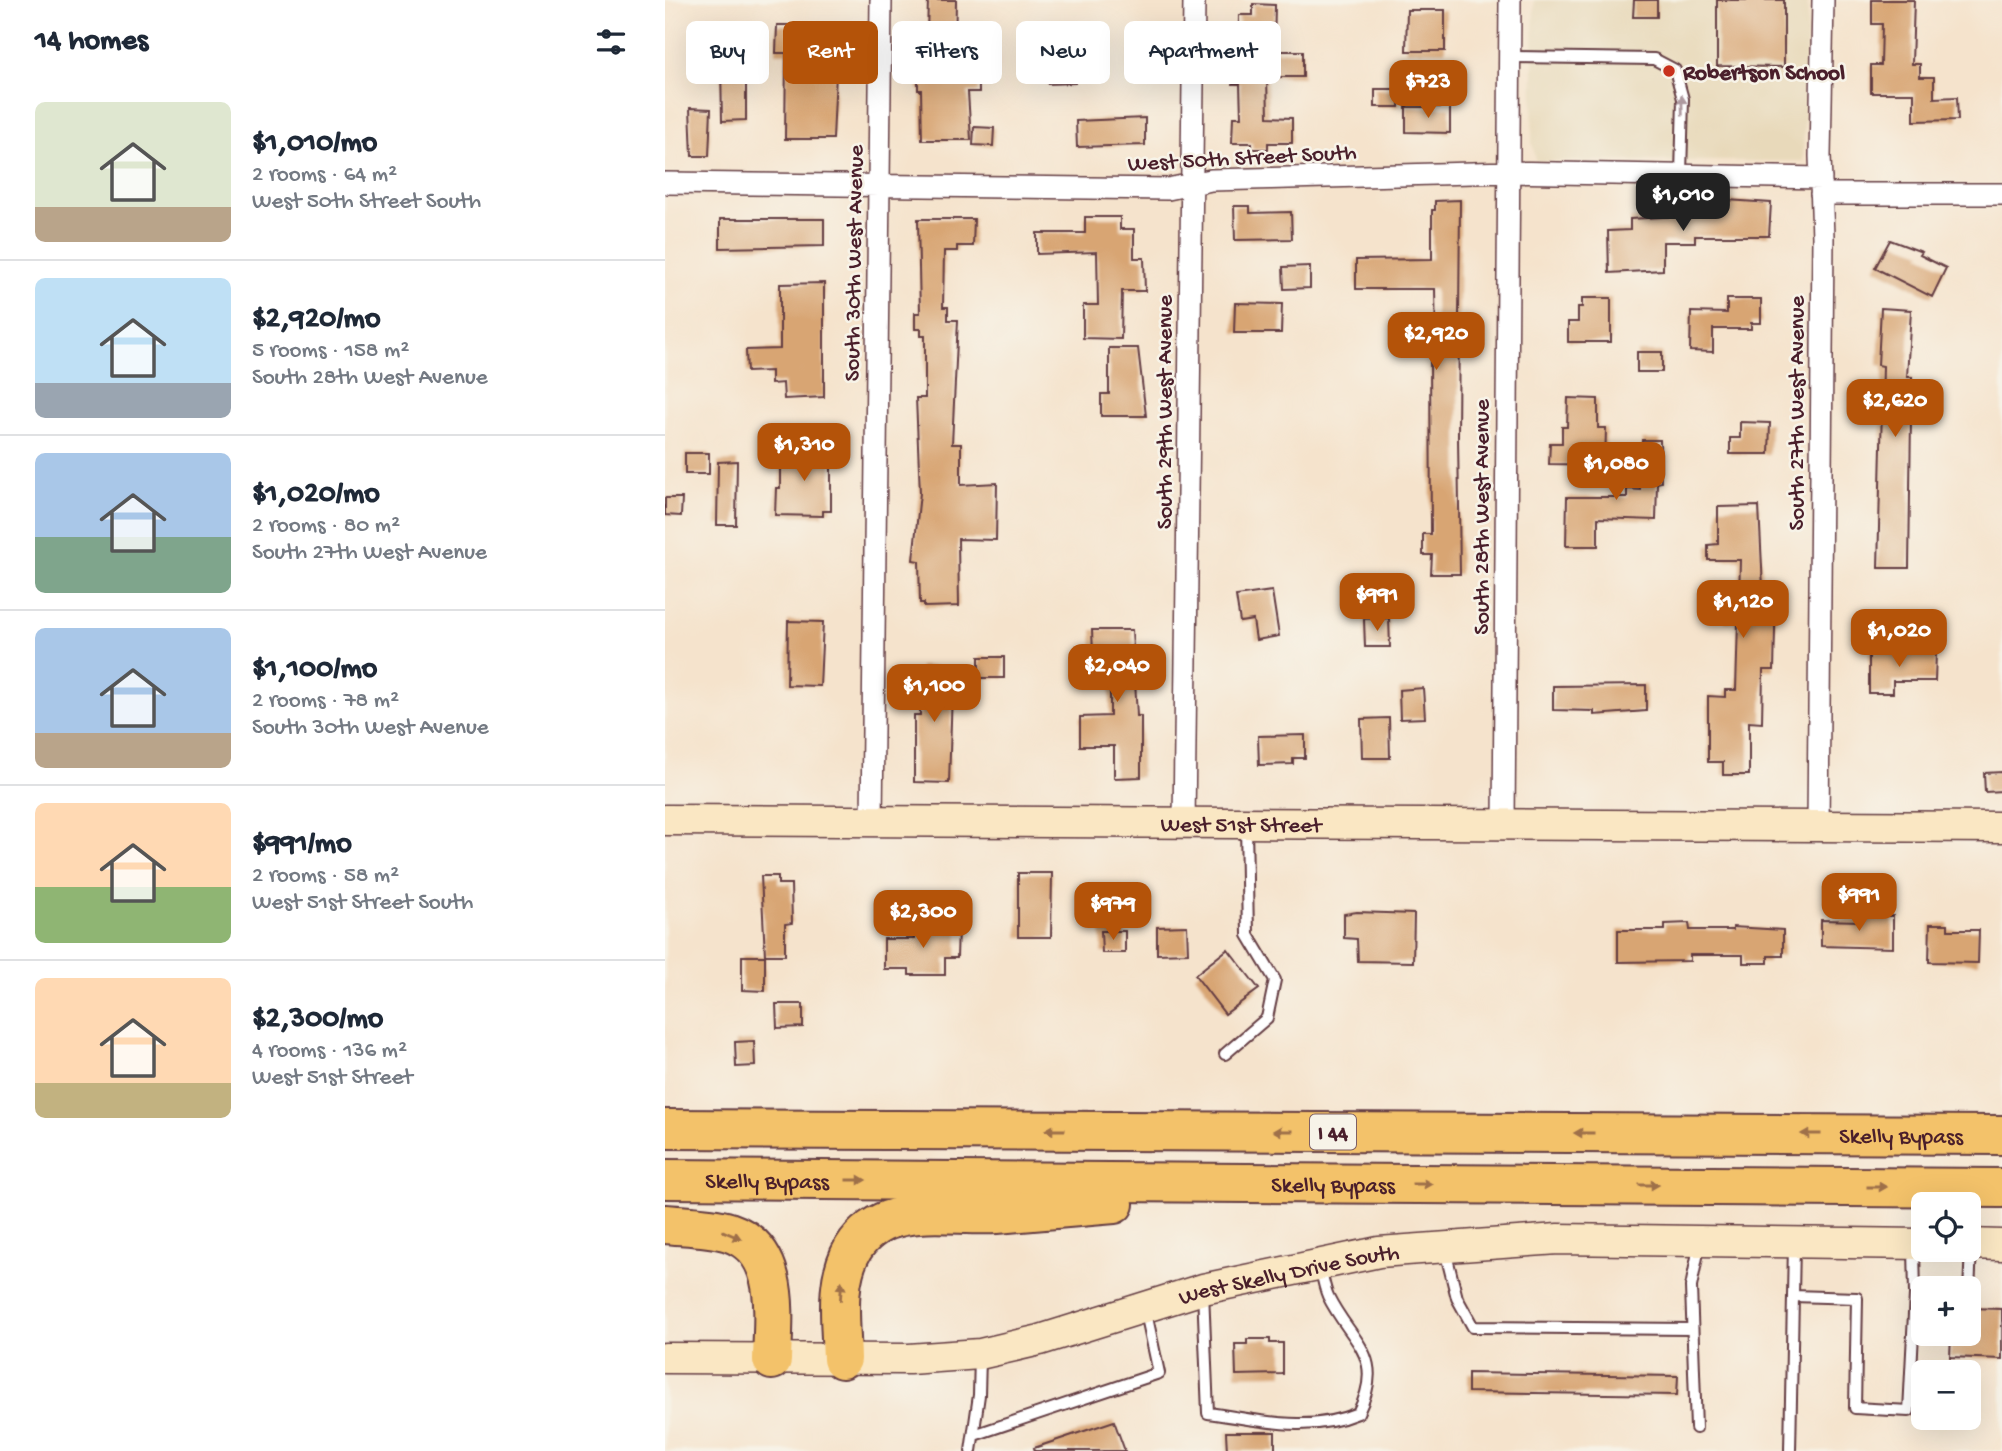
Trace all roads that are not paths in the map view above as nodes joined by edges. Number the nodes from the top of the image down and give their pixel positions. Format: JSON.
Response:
{"nodes":[{"id":1,"x":881,"y":0,"type":"edge"},
{"id":2,"x":1194,"y":0,"type":"edge"},
{"id":3,"x":1510,"y":0,"type":"edge"},
{"id":4,"x":1823,"y":0,"type":"edge"},
{"id":5,"x":1510,"y":57,"type":"junction"},
{"id":6,"x":1509,"y":172,"type":"junction"},
{"id":7,"x":1681,"y":174,"type":"junction"},
{"id":8,"x":665,"y":183,"type":"edge"},
{"id":9,"x":1191,"y":184,"type":"junction"},
{"id":10,"x":880,"y":185,"type":"junction"},
{"id":11,"x":1821,"y":186,"type":"junction"},
{"id":12,"x":2002,"y":194,"type":"edge"},
{"id":13,"x":665,"y":820,"type":"edge"},
{"id":14,"x":872,"y":821,"type":"junction"},
{"id":15,"x":1184,"y":824,"type":"junction"},
{"id":16,"x":1246,"y":824,"type":"junction"},
{"id":17,"x":1504,"y":825,"type":"junction"},
{"id":18,"x":1818,"y":827,"type":"junction"},
{"id":19,"x":2002,"y":827,"type":"edge"},
{"id":20,"x":1225,"y":1054,"type":"dead end"},
{"id":21,"x":665,"y":1129,"type":"edge"},
{"id":22,"x":2002,"y":1135,"type":"edge"},
{"id":23,"x":665,"y":1178,"type":"edge"},
{"id":24,"x":1354,"y":1183,"type":"junction"},
{"id":25,"x":2002,"y":1188,"type":"edge"},
{"id":26,"x":665,"y":1224,"type":"edge"},
{"id":27,"x":1700,"y":1240,"type":"junction"},
{"id":28,"x":1794,"y":1244,"type":"junction"},
{"id":29,"x":1911,"y":1244,"type":"edge"},
{"id":30,"x":1981,"y":1244,"type":"edge"},
{"id":31,"x":2002,"y":1245,"type":"edge"},
{"id":32,"x":1445,"y":1246,"type":"junction"},
{"id":33,"x":1319,"y":1262,"type":"junction"},
{"id":34,"x":1203,"y":1289,"type":"junction"},
{"id":35,"x":1793,"y":1296,"type":"junction"},
{"id":36,"x":1145,"y":1306,"type":"junction"},
{"id":37,"x":1692,"y":1329,"type":"junction"},
{"id":38,"x":1915,"y":1346,"type":"edge"},
{"id":39,"x":980,"y":1354,"type":"junction"},
{"id":40,"x":665,"y":1358,"type":"edge"},
{"id":41,"x":842,"y":1359,"type":"junction"},
{"id":42,"x":772,"y":1360,"type":"junction"},
{"id":43,"x":1696,"y":1428,"type":"dead end"},
{"id":44,"x":974,"y":1435,"type":"junction"},
{"id":45,"x":971,"y":1451,"type":"edge"},
{"id":46,"x":1790,"y":1451,"type":"edge"}],
"edges":[{"from":1,"to":10,"type":"street","name":"South 30th West Avenue"},
{"from":2,"to":9,"type":"street","name":"South 29th West Avenue"},
{"from":3,"to":5,"type":"street","name":"South 28th West Avenue"},
{"from":4,"to":11,"type":"street","name":"South 27th West Avenue"},
{"from":5,"to":6,"type":"street","name":"South 28th West Avenue"},
{"from":7,"to":5,"type":"lane","one_way":true},
{"from":6,"to":7,"type":"street","name":"West 50th Street South"},
{"from":6,"to":9,"type":"street","name":"West 50th Street South"},
{"from":6,"to":17,"type":"street","name":"South 28th West Avenue"},
{"from":7,"to":11,"type":"street","name":"West 50th Street South"},
{"from":8,"to":10,"type":"street","name":"West 50th Street South"},
{"from":9,"to":10,"type":"street","name":"West 50th Street South"},
{"from":9,"to":15,"type":"street","name":"South 29th West Avenue"},
{"from":10,"to":14,"type":"street","name":"South 30th West Avenue"},
{"from":11,"to":12,"type":"street","name":"West 50th Street South"},
{"from":11,"to":18,"type":"street","name":"South 27th West Avenue"},
{"from":13,"to":14,"type":"street","name":"West 51st Street"},
{"from":14,"to":15,"type":"street","name":"West 51st Street"},
{"from":15,"to":16,"type":"street","name":"West 51st Street"},
{"from":16,"to":17,"type":"street","name":"West 51st Street"},
{"from":16,"to":20,"type":"lane"},
{"from":17,"to":18,"type":"street","name":"West 51st Street"},
{"from":18,"to":19,"type":"street","name":"West 51st Street"},
{"from":22,"to":21,"type":"highway","name":"Skelly Bypass","number":"I 44","one_way":true},
{"from":23,"to":24,"type":"highway","name":"Skelly Bypass","number":"I 44","one_way":true},
{"from":24,"to":25,"type":"highway","name":"Skelly Bypass","number":"I 44","one_way":true},
{"from":41,"to":24,"type":"highway","one_way":true},
{"from":26,"to":42,"type":"highway","one_way":true},
{"from":27,"to":28,"type":"street","name":"West Skelly Drive South"},
{"from":27,"to":32,"type":"street","name":"West Skelly Drive South"},
{"from":27,"to":37,"type":"lane"},
{"from":28,"to":29,"type":"street","name":"West Skelly Drive South"},
{"from":28,"to":35,"type":"lane"},
{"from":30,"to":31,"type":"street"},
{"from":32,"to":33,"type":"street","name":"West Skelly Drive South"},
{"from":32,"to":37,"type":"lane"},
{"from":33,"to":34,"type":"street","name":"West Skelly Drive South"},
{"from":33,"to":34,"type":"lane"},
{"from":34,"to":36,"type":"street","name":"West Skelly Drive South"},
{"from":35,"to":38,"type":"lane"},
{"from":35,"to":46,"type":"lane"},
{"from":36,"to":39,"type":"street","name":"West Skelly Drive South"},
{"from":36,"to":44,"type":"lane"},
{"from":37,"to":43,"type":"lane"},
{"from":39,"to":41,"type":"street","name":"West Skelly Drive South"},
{"from":39,"to":44,"type":"lane"},
{"from":40,"to":42,"type":"street","name":"West Skelly Drive South"},
{"from":41,"to":42,"type":"street","name":"West Skelly Drive South"},
{"from":44,"to":45,"type":"lane"}]}
